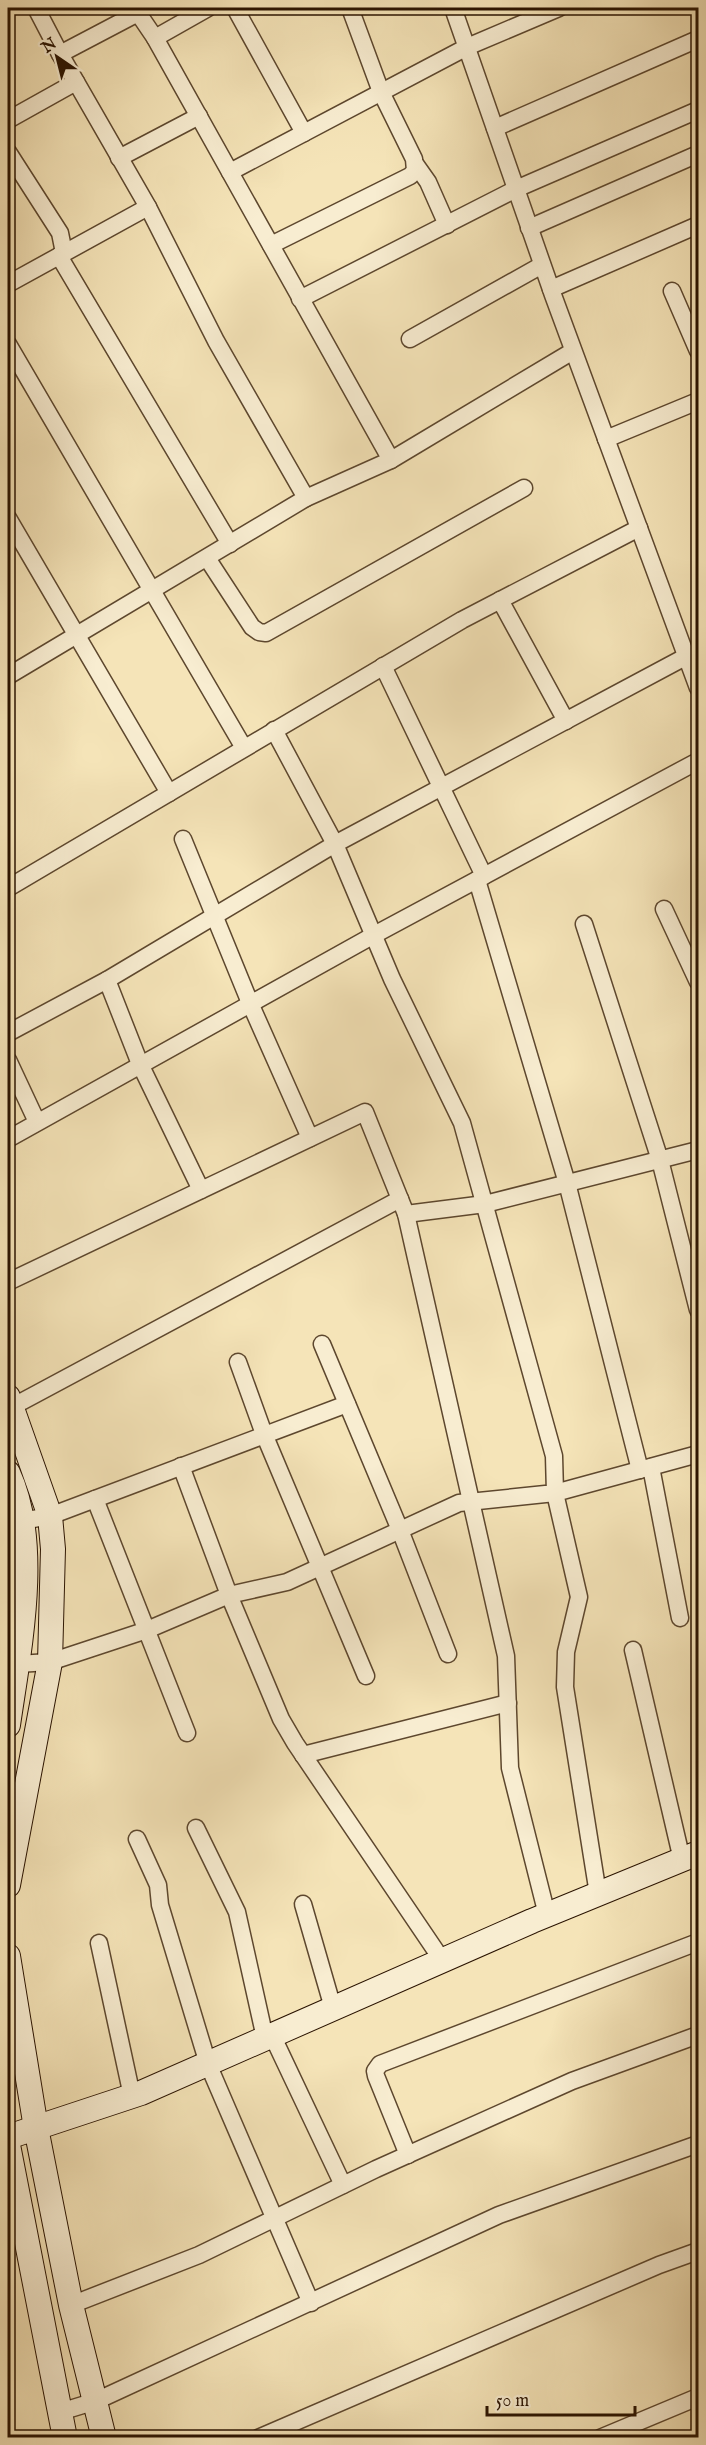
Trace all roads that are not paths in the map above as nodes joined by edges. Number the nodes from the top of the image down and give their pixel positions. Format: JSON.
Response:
{"nodes":[{"id":1,"x":36,"y":8,"type":"edge"},
{"id":2,"x":208,"y":8,"type":"edge"},
{"id":3,"x":235,"y":8,"type":"edge"},
{"id":4,"x":350,"y":8,"type":"edge"},
{"id":5,"x":453,"y":8,"type":"edge"},
{"id":6,"x":559,"y":8,"type":"edge"},
{"id":7,"x":136,"y":10,"type":"edge"},
{"id":8,"x":155,"y":38,"type":"junction"},
{"id":9,"x":699,"y":39,"type":"edge"},
{"id":10,"x":467,"y":47,"type":"junction"},
{"id":11,"x":60,"y":54,"type":"junction"},
{"id":12,"x":76,"y":82,"type":"junction"},
{"id":13,"x":381,"y":92,"type":"junction"},
{"id":14,"x":699,"y":110,"type":"edge"},
{"id":15,"x":199,"y":116,"type":"junction"},
{"id":16,"x":8,"y":120,"type":"edge"},
{"id":17,"x":495,"y":128,"type":"junction"},
{"id":18,"x":304,"y":133,"type":"junction"},
{"id":19,"x":8,"y":152,"type":"edge"},
{"id":20,"x":699,"y":154,"type":"edge"},
{"id":21,"x":119,"y":158,"type":"junction"},
{"id":22,"x":416,"y":165,"type":"junction"},
{"id":23,"x":230,"y":172,"type":"junction"},
{"id":24,"x":516,"y":189,"type":"junction"},
{"id":25,"x":148,"y":207,"type":"junction"},
{"id":26,"x":447,"y":225,"type":"junction"},
{"id":27,"x":699,"y":225,"type":"edge"},
{"id":28,"x":529,"y":228,"type":"junction"},
{"id":29,"x":271,"y":245,"type":"junction"},
{"id":30,"x":62,"y":254,"type":"junction"},
{"id":31,"x":542,"y":265,"type":"junction"},
{"id":32,"x":8,"y":284,"type":"edge"},
{"id":33,"x":551,"y":290,"type":"junction"},
{"id":34,"x":672,"y":291,"type":"dead end"},
{"id":35,"x":300,"y":299,"type":"junction"},
{"id":36,"x":410,"y":339,"type":"dead end"},
{"id":37,"x":8,"y":344,"type":"edge"},
{"id":38,"x":573,"y":351,"type":"junction"},
{"id":39,"x":699,"y":351,"type":"edge"},
{"id":40,"x":699,"y":401,"type":"edge"},
{"id":41,"x":606,"y":439,"type":"junction"},
{"id":42,"x":391,"y":460,"type":"junction"},
{"id":43,"x":524,"y":488,"type":"dead end"},
{"id":44,"x":306,"y":498,"type":"junction"},
{"id":45,"x":8,"y":519,"type":"edge"},
{"id":46,"x":639,"y":528,"type":"junction"},
{"id":47,"x":230,"y":544,"type":"junction"},
{"id":48,"x":207,"y":558,"type":"junction"},
{"id":49,"x":151,"y":591,"type":"junction"},
{"id":50,"x":500,"y":600,"type":"junction"},
{"id":51,"x":77,"y":636,"type":"junction"},
{"id":52,"x":687,"y":656,"type":"junction"},
{"id":53,"x":383,"y":666,"type":"junction"},
{"id":54,"x":8,"y":676,"type":"edge"},
{"id":55,"x":699,"y":688,"type":"edge"},
{"id":56,"x":566,"y":720,"type":"junction"},
{"id":57,"x":274,"y":730,"type":"junction"},
{"id":58,"x":244,"y":748,"type":"junction"},
{"id":59,"x":699,"y":760,"type":"edge"},
{"id":60,"x":443,"y":787,"type":"junction"},
{"id":61,"x":169,"y":792,"type":"junction"},
{"id":62,"x":183,"y":839,"type":"dead end"},
{"id":63,"x":335,"y":844,"type":"junction"},
{"id":64,"x":481,"y":878,"type":"junction"},
{"id":65,"x":8,"y":888,"type":"edge"},
{"id":66,"x":664,"y":909,"type":"dead end"},
{"id":67,"x":213,"y":916,"type":"junction"},
{"id":68,"x":584,"y":924,"type":"dead end"},
{"id":69,"x":374,"y":935,"type":"junction"},
{"id":70,"x":107,"y":980,"type":"junction"},
{"id":71,"x":699,"y":982,"type":"edge"},
{"id":72,"x":250,"y":1003,"type":"junction"},
{"id":73,"x":8,"y":1033,"type":"edge"},
{"id":74,"x":8,"y":1060,"type":"edge"},
{"id":75,"x":140,"y":1064,"type":"junction"},
{"id":76,"x":37,"y":1122,"type":"junction"},
{"id":77,"x":310,"y":1138,"type":"junction"},
{"id":78,"x":8,"y":1139,"type":"edge"},
{"id":79,"x":699,"y":1150,"type":"edge"},
{"id":80,"x":660,"y":1160,"type":"junction"},
{"id":81,"x":567,"y":1183,"type":"junction"},
{"id":82,"x":201,"y":1190,"type":"junction"},
{"id":83,"x":485,"y":1204,"type":"junction"},
{"id":84,"x":403,"y":1207,"type":"junction"},
{"id":85,"x":8,"y":1282,"type":"edge"},
{"id":86,"x":699,"y":1310,"type":"edge"},
{"id":87,"x":322,"y":1344,"type":"dead end"},
{"id":88,"x":238,"y":1362,"type":"dead end"},
{"id":89,"x":9,"y":1404,"type":"edge"},
{"id":90,"x":347,"y":1404,"type":"junction"},
{"id":91,"x":264,"y":1434,"type":"junction"},
{"id":92,"x":699,"y":1454,"type":"edge"},
{"id":93,"x":181,"y":1466,"type":"junction"},
{"id":94,"x":646,"y":1469,"type":"junction"},
{"id":95,"x":8,"y":1473,"type":"edge"},
{"id":96,"x":555,"y":1493,"type":"junction"},
{"id":97,"x":95,"y":1499,"type":"junction"},
{"id":98,"x":470,"y":1502,"type":"junction"},
{"id":99,"x":50,"y":1516,"type":"junction"},
{"id":100,"x":22,"y":1521,"type":"junction"},
{"id":101,"x":400,"y":1530,"type":"junction"},
{"id":102,"x":320,"y":1567,"type":"junction"},
{"id":103,"x":229,"y":1595,"type":"junction"},
{"id":104,"x":680,"y":1618,"type":"dead end"},
{"id":105,"x":147,"y":1630,"type":"junction"},
{"id":106,"x":633,"y":1650,"type":"dead end"},
{"id":107,"x":448,"y":1654,"type":"dead end"},
{"id":108,"x":50,"y":1662,"type":"junction"},
{"id":109,"x":17,"y":1664,"type":"junction"},
{"id":110,"x":366,"y":1676,"type":"dead end"},
{"id":111,"x":508,"y":1702,"type":"junction"},
{"id":112,"x":8,"y":1725,"type":"edge"},
{"id":113,"x":187,"y":1733,"type":"dead end"},
{"id":114,"x":303,"y":1755,"type":"junction"},
{"id":115,"x":196,"y":1828,"type":"dead end"},
{"id":116,"x":137,"y":1839,"type":"dead end"},
{"id":117,"x":690,"y":1857,"type":"edge"},
{"id":118,"x":8,"y":1885,"type":"edge"},
{"id":119,"x":598,"y":1894,"type":"junction"},
{"id":120,"x":303,"y":1904,"type":"dead end"},
{"id":121,"x":546,"y":1915,"type":"junction"},
{"id":122,"x":699,"y":1942,"type":"edge"},
{"id":123,"x":99,"y":1943,"type":"dead end"},
{"id":124,"x":8,"y":1956,"type":"edge"},
{"id":125,"x":442,"y":1960,"type":"junction"},
{"id":126,"x":333,"y":2008,"type":"junction"},
{"id":127,"x":699,"y":2035,"type":"edge"},
{"id":128,"x":268,"y":2036,"type":"junction"},
{"id":129,"x":208,"y":2064,"type":"junction"},
{"id":130,"x":132,"y":2096,"type":"junction"},
{"id":131,"x":36,"y":2128,"type":"junction"},
{"id":132,"x":8,"y":2137,"type":"edge"},
{"id":133,"x":699,"y":2144,"type":"edge"},
{"id":134,"x":8,"y":2145,"type":"edge"},
{"id":135,"x":408,"y":2155,"type":"junction"},
{"id":136,"x":343,"y":2185,"type":"junction"},
{"id":137,"x":276,"y":2218,"type":"junction"},
{"id":138,"x":699,"y":2251,"type":"edge"},
{"id":139,"x":311,"y":2303,"type":"junction"},
{"id":140,"x":71,"y":2305,"type":"junction"},
{"id":141,"x":699,"y":2397,"type":"edge"},
{"id":142,"x":96,"y":2401,"type":"junction"},
{"id":143,"x":60,"y":2412,"type":"junction"},
{"id":144,"x":65,"y":2438,"type":"edge"},
{"id":145,"x":104,"y":2438,"type":"edge"},
{"id":146,"x":258,"y":2438,"type":"edge"},
{"id":147,"x":600,"y":2438,"type":"edge"}],
"edges":[{"from":1,"to":11,"type":"street"},
{"from":2,"to":8,"type":"street"},
{"from":3,"to":18,"type":"street"},
{"from":4,"to":13,"type":"street"},
{"from":5,"to":10,"type":"street"},
{"from":6,"to":10,"type":"street"},
{"from":7,"to":8,"type":"street"},
{"from":7,"to":11,"type":"street"},
{"from":8,"to":15,"type":"street"},
{"from":9,"to":17,"type":"street"},
{"from":10,"to":13,"type":"street"},
{"from":10,"to":17,"type":"street"},
{"from":11,"to":12,"type":"street"},
{"from":12,"to":16,"type":"street"},
{"from":12,"to":21,"type":"street"},
{"from":13,"to":18,"type":"street"},
{"from":13,"to":22,"type":"street"},
{"from":14,"to":24,"type":"street"},
{"from":15,"to":21,"type":"street"},
{"from":15,"to":23,"type":"street"},
{"from":17,"to":24,"type":"street"},
{"from":18,"to":23,"type":"street"},
{"from":19,"to":30,"type":"street"},
{"from":20,"to":28,"type":"street"},
{"from":21,"to":25,"type":"street"},
{"from":22,"to":26,"type":"street"},
{"from":22,"to":29,"type":"street"},
{"from":23,"to":29,"type":"street"},
{"from":24,"to":26,"type":"street"},
{"from":24,"to":28,"type":"street"},
{"from":25,"to":30,"type":"street"},
{"from":25,"to":44,"type":"street"},
{"from":26,"to":35,"type":"street"},
{"from":27,"to":33,"type":"street"},
{"from":28,"to":31,"type":"street"},
{"from":29,"to":35,"type":"street"},
{"from":30,"to":32,"type":"street"},
{"from":30,"to":47,"type":"street"},
{"from":31,"to":33,"type":"street"},
{"from":31,"to":36,"type":"street"},
{"from":33,"to":38,"type":"street"},
{"from":34,"to":39,"type":"street"},
{"from":35,"to":42,"type":"street"},
{"from":37,"to":49,"type":"street"},
{"from":38,"to":41,"type":"street"},
{"from":38,"to":42,"type":"street"},
{"from":40,"to":41,"type":"street"},
{"from":41,"to":46,"type":"street"},
{"from":42,"to":44,"type":"street"},
{"from":43,"to":48,"type":"street"},
{"from":44,"to":47,"type":"street"},
{"from":45,"to":51,"type":"street"},
{"from":46,"to":50,"type":"street"},
{"from":46,"to":52,"type":"street"},
{"from":47,"to":48,"type":"street"},
{"from":48,"to":49,"type":"street"},
{"from":49,"to":51,"type":"street"},
{"from":49,"to":58,"type":"street"},
{"from":50,"to":53,"type":"street"},
{"from":50,"to":56,"type":"street"},
{"from":51,"to":54,"type":"street"},
{"from":51,"to":61,"type":"street"},
{"from":52,"to":55,"type":"street"},
{"from":52,"to":56,"type":"street"},
{"from":53,"to":57,"type":"street"},
{"from":53,"to":60,"type":"street"},
{"from":56,"to":60,"type":"street"},
{"from":57,"to":58,"type":"street"},
{"from":57,"to":63,"type":"street"},
{"from":58,"to":61,"type":"street"},
{"from":59,"to":64,"type":"street"},
{"from":60,"to":63,"type":"street"},
{"from":60,"to":64,"type":"street"},
{"from":61,"to":65,"type":"street"},
{"from":62,"to":67,"type":"street"},
{"from":63,"to":67,"type":"street"},
{"from":63,"to":69,"type":"street"},
{"from":64,"to":69,"type":"street"},
{"from":64,"to":81,"type":"street"},
{"from":66,"to":71,"type":"street"},
{"from":67,"to":70,"type":"street"},
{"from":67,"to":72,"type":"street"},
{"from":68,"to":80,"type":"street"},
{"from":69,"to":72,"type":"street"},
{"from":69,"to":83,"type":"street"},
{"from":70,"to":73,"type":"street"},
{"from":70,"to":75,"type":"street"},
{"from":72,"to":75,"type":"street"},
{"from":72,"to":77,"type":"street"},
{"from":74,"to":76,"type":"street"},
{"from":75,"to":76,"type":"street"},
{"from":75,"to":82,"type":"street"},
{"from":76,"to":78,"type":"street"},
{"from":77,"to":82,"type":"street"},
{"from":77,"to":84,"type":"street"},
{"from":79,"to":80,"type":"street"},
{"from":80,"to":81,"type":"street"},
{"from":80,"to":86,"type":"street"},
{"from":81,"to":83,"type":"street"},
{"from":81,"to":94,"type":"street"},
{"from":82,"to":85,"type":"street"},
{"from":83,"to":84,"type":"street"},
{"from":83,"to":96,"type":"street"},
{"from":84,"to":89,"type":"street"},
{"from":84,"to":98,"type":"street"},
{"from":87,"to":90,"type":"street"},
{"from":88,"to":91,"type":"street"},
{"from":89,"to":99,"type":"main road"},
{"from":90,"to":91,"type":"street"},
{"from":90,"to":101,"type":"street"},
{"from":91,"to":93,"type":"street"},
{"from":91,"to":102,"type":"street"},
{"from":92,"to":94,"type":"street"},
{"from":93,"to":97,"type":"street"},
{"from":93,"to":103,"type":"street"},
{"from":94,"to":96,"type":"street"},
{"from":94,"to":104,"type":"street"},
{"from":95,"to":100,"type":"main road"},
{"from":96,"to":98,"type":"street"},
{"from":96,"to":119,"type":"street"},
{"from":97,"to":99,"type":"street"},
{"from":97,"to":105,"type":"street"},
{"from":98,"to":101,"type":"street"},
{"from":98,"to":111,"type":"street"},
{"from":99,"to":100,"type":"street"},
{"from":99,"to":108,"type":"main road"},
{"from":100,"to":109,"type":"main road"},
{"from":101,"to":102,"type":"street"},
{"from":101,"to":107,"type":"street"},
{"from":102,"to":103,"type":"street"},
{"from":102,"to":110,"type":"street"},
{"from":103,"to":105,"type":"street"},
{"from":103,"to":114,"type":"street"},
{"from":105,"to":108,"type":"street"},
{"from":105,"to":113,"type":"street"},
{"from":106,"to":117,"type":"street"},
{"from":108,"to":109,"type":"street"},
{"from":108,"to":118,"type":"main road"},
{"from":109,"to":112,"type":"main road"},
{"from":111,"to":114,"type":"street"},
{"from":111,"to":121,"type":"street"},
{"from":114,"to":125,"type":"street"},
{"from":115,"to":128,"type":"street"},
{"from":116,"to":129,"type":"street"},
{"from":117,"to":119,"type":"main road"},
{"from":119,"to":121,"type":"main road"},
{"from":120,"to":126,"type":"street"},
{"from":121,"to":125,"type":"main road"},
{"from":122,"to":135,"type":"street"},
{"from":123,"to":130,"type":"street"},
{"from":124,"to":131,"type":"main road"},
{"from":125,"to":126,"type":"main road"},
{"from":126,"to":128,"type":"main road"},
{"from":127,"to":135,"type":"street"},
{"from":128,"to":129,"type":"main road"},
{"from":128,"to":136,"type":"street"},
{"from":129,"to":130,"type":"main road"},
{"from":129,"to":137,"type":"street"},
{"from":130,"to":131,"type":"main road"},
{"from":131,"to":132,"type":"main road"},
{"from":131,"to":140,"type":"main road"},
{"from":133,"to":139,"type":"street"},
{"from":134,"to":143,"type":"main road"},
{"from":135,"to":136,"type":"street"},
{"from":136,"to":137,"type":"street"},
{"from":137,"to":139,"type":"street"},
{"from":137,"to":140,"type":"street"},
{"from":138,"to":146,"type":"street"},
{"from":139,"to":142,"type":"street"},
{"from":140,"to":142,"type":"main road"},
{"from":141,"to":147,"type":"street"},
{"from":142,"to":143,"type":"street"},
{"from":142,"to":145,"type":"main road"},
{"from":143,"to":144,"type":"main road"}]}
